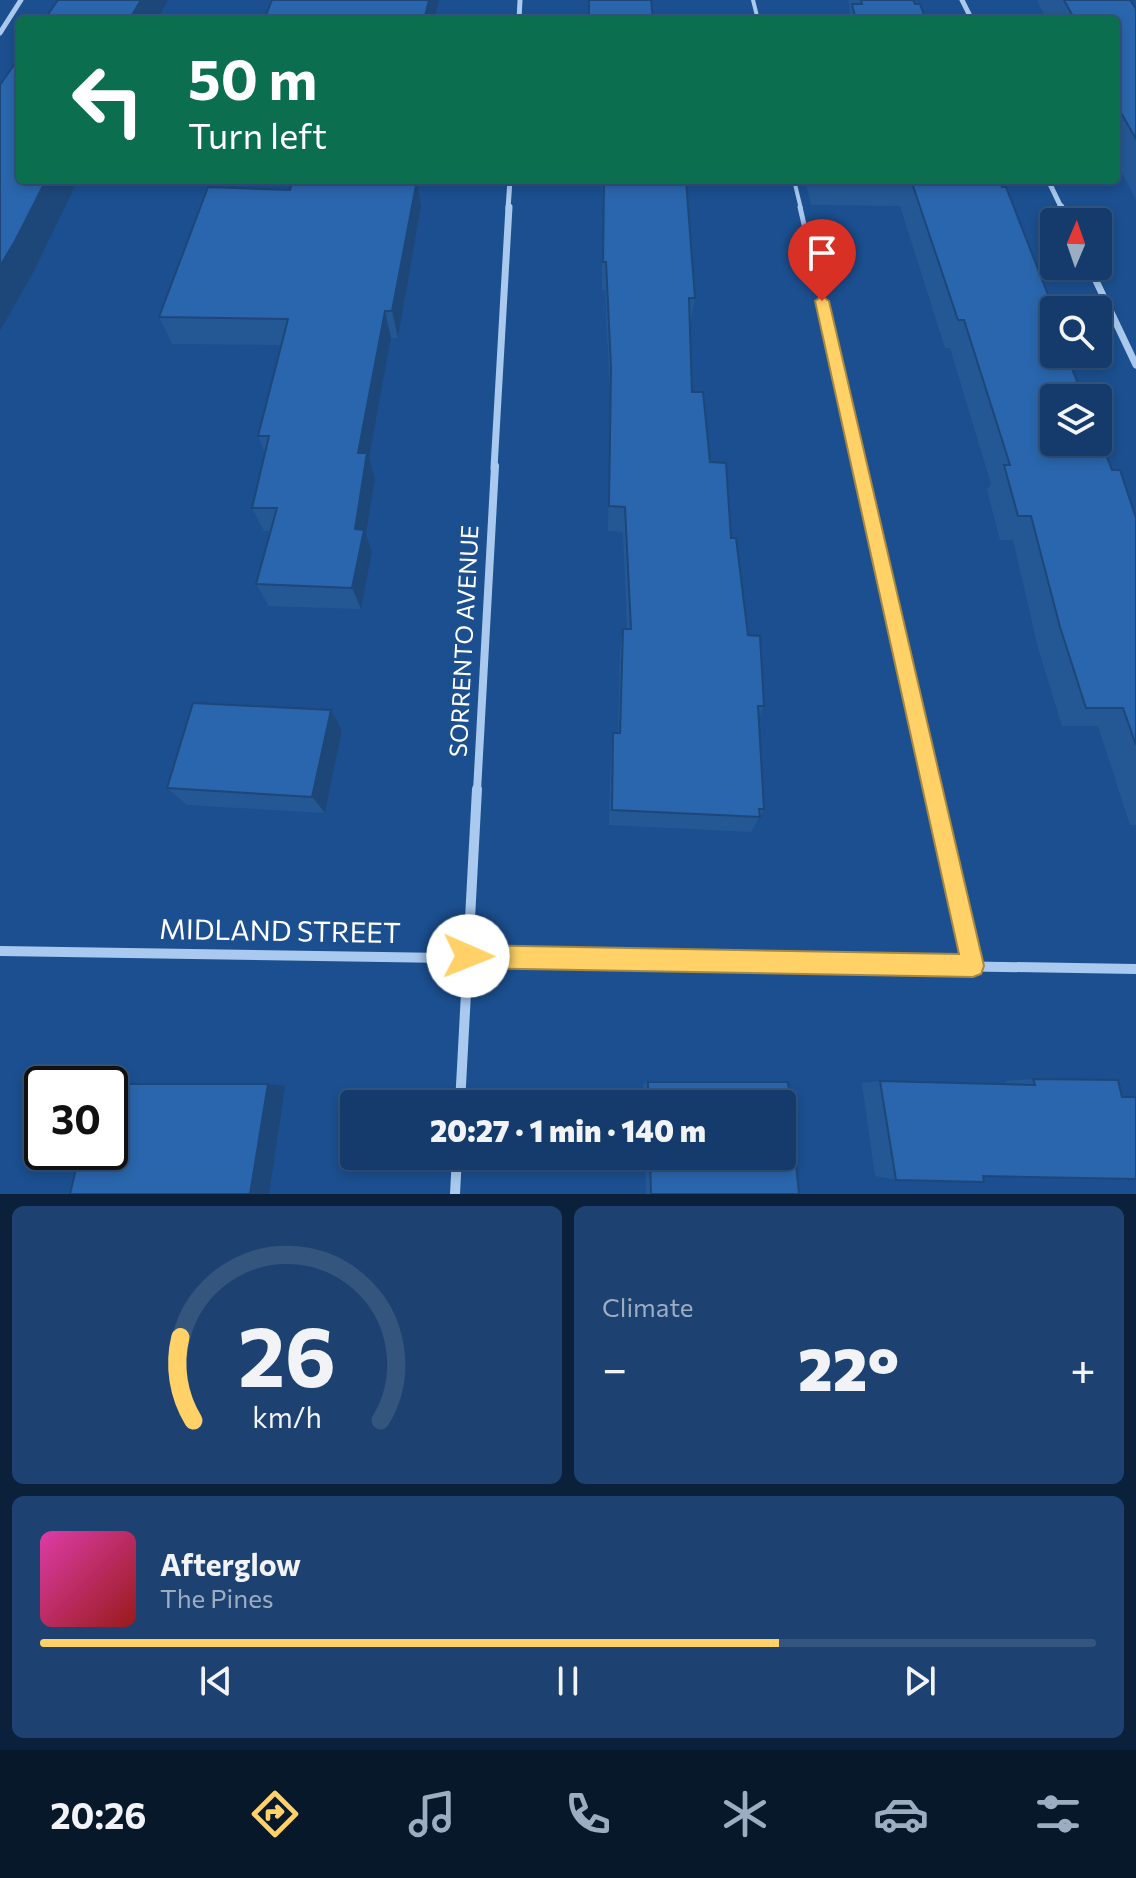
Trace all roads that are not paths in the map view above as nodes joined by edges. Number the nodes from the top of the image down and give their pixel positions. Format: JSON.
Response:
{"nodes":[{"id":1,"x":21,"y":0,"type":"edge"},
{"id":2,"x":0,"y":33,"type":"edge"},
{"id":3,"x":510,"y":184,"type":"edge"},
{"id":4,"x":795,"y":184,"type":"edge"},
{"id":5,"x":1050,"y":184,"type":"edge"},
{"id":6,"x":1061,"y":208,"type":"edge"},
{"id":7,"x":1096,"y":280,"type":"edge"},
{"id":8,"x":1136,"y":365,"type":"edge"},
{"id":9,"x":0,"y":951,"type":"edge"},
{"id":10,"x":468,"y":956,"type":"junction"},
{"id":11,"x":973,"y":966,"type":"junction"},
{"id":12,"x":1136,"y":969,"type":"edge"},
{"id":13,"x":461,"y":1090,"type":"edge"},
{"id":14,"x":456,"y":1170,"type":"edge"},
{"id":15,"x":455,"y":1194,"type":"edge"}],
"edges":[{"from":1,"to":2,"type":"street"},
{"from":3,"to":10,"type":"street","name":"SORRENTO AVENUE"},
{"from":4,"to":11,"type":"lane"},
{"from":5,"to":6,"type":"street"},
{"from":7,"to":8,"type":"street"},
{"from":9,"to":10,"type":"street","name":"MIDLAND STREET"},
{"from":10,"to":11,"type":"street","name":"MIDLAND STREET"},
{"from":10,"to":13,"type":"street","name":"SORRENTO AVENUE"},
{"from":11,"to":12,"type":"street","name":"MIDLAND STREET"},
{"from":14,"to":15,"type":"street"}]}
